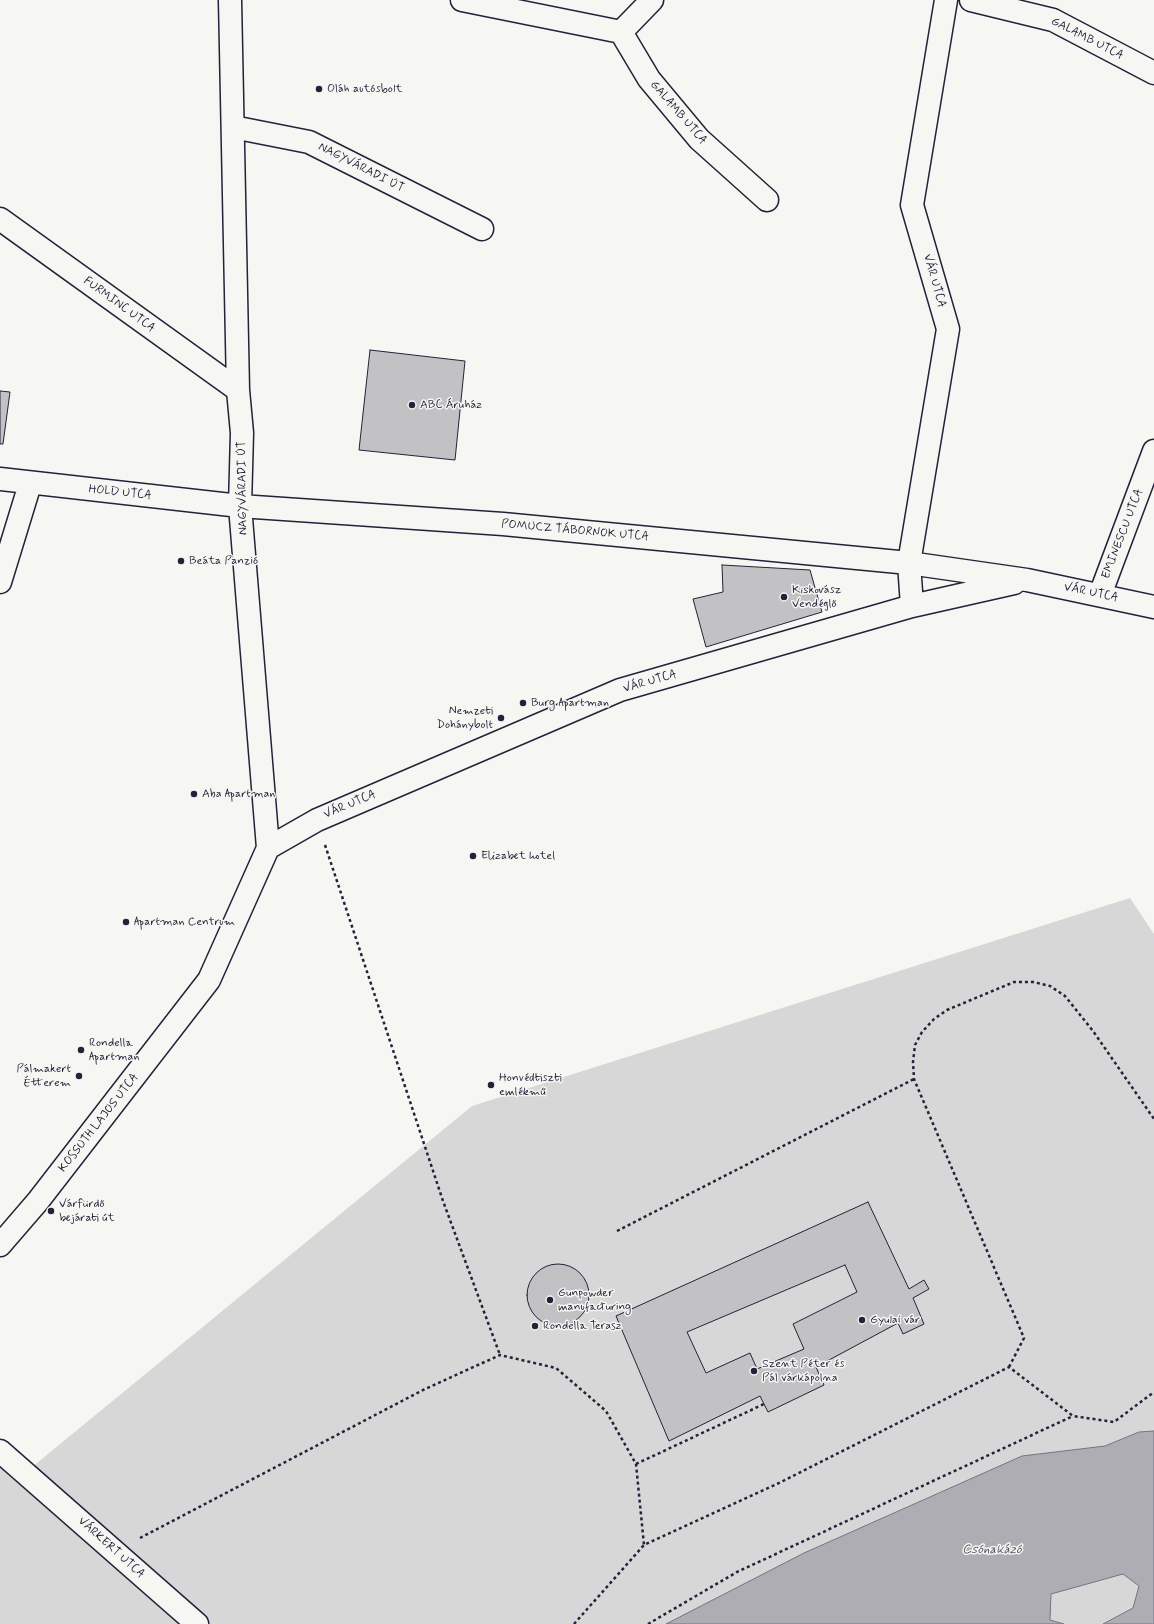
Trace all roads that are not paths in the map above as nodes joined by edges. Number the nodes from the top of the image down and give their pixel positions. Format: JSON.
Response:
{"nodes":[{"id":1,"x":230,"y":0,"type":"edge"},
{"id":2,"x":462,"y":0,"type":"edge"},
{"id":3,"x":652,"y":0,"type":"edge"},
{"id":4,"x":946,"y":0,"type":"edge"},
{"id":5,"x":971,"y":0,"type":"edge"},
{"id":6,"x":621,"y":32,"type":"junction"},
{"id":7,"x":1154,"y":73,"type":"edge"},
{"id":8,"x":233,"y":127,"type":"junction"},
{"id":9,"x":767,"y":200,"type":"dead end"},
{"id":10,"x":0,"y":219,"type":"edge"},
{"id":11,"x":482,"y":229,"type":"dead end"},
{"id":12,"x":238,"y":390,"type":"junction"},
{"id":13,"x":1154,"y":451,"type":"edge"},
{"id":14,"x":0,"y":479,"type":"edge"},
{"id":15,"x":30,"y":484,"type":"junction"},
{"id":16,"x":240,"y":506,"type":"junction"},
{"id":17,"x":909,"y":563,"type":"junction"},
{"id":18,"x":1027,"y":580,"type":"junction"},
{"id":19,"x":0,"y":582,"type":"edge"},
{"id":20,"x":1100,"y":595,"type":"junction"},
{"id":21,"x":912,"y":606,"type":"junction"},
{"id":22,"x":1154,"y":607,"type":"edge"},
{"id":23,"x":268,"y":848,"type":"junction"},
{"id":24,"x":0,"y":1245,"type":"edge"},
{"id":25,"x":0,"y":1451,"type":"edge"},
{"id":26,"x":197,"y":1624,"type":"edge"}],
"edges":[{"from":1,"to":8,"type":"street","name":"NAGYVÁRADI ÚT"},
{"from":2,"to":6,"type":"street"},
{"from":3,"to":6,"type":"street"},
{"from":4,"to":17,"type":"street","name":"VÁR UTCA"},
{"from":5,"to":7,"type":"street","name":"GALAMB UTCA"},
{"from":6,"to":9,"type":"street","name":"GALAMB UTCA"},
{"from":8,"to":11,"type":"street","name":"NAGYVÁRADI ÚT"},
{"from":8,"to":12,"type":"street","name":"NAGYVÁRADI ÚT"},
{"from":10,"to":12,"type":"street","name":"FURMINC UTCA"},
{"from":12,"to":16,"type":"street","name":"NAGYVÁRADI ÚT"},
{"from":13,"to":20,"type":"street","name":"EMINESCU UTCA"},
{"from":14,"to":15,"type":"street","name":"HOLD UTCA"},
{"from":15,"to":16,"type":"street","name":"HOLD UTCA"},
{"from":15,"to":19,"type":"street"},
{"from":16,"to":17,"type":"street","name":"POMUCZ TÁBORNOK UTCA"},
{"from":16,"to":23,"type":"street","name":"NAGYVÁRADI ÚT"},
{"from":17,"to":18,"type":"street","name":"VÁR UTCA"},
{"from":17,"to":21,"type":"street","name":"VÁR UTCA"},
{"from":18,"to":20,"type":"street","name":"VÁR UTCA"},
{"from":18,"to":21,"type":"street","name":"VÁR UTCA"},
{"from":20,"to":22,"type":"street","name":"VÁR UTCA"},
{"from":21,"to":23,"type":"street","name":"VÁR UTCA"},
{"from":23,"to":24,"type":"street","name":"KOSSUTH LAJOS UTCA"},
{"from":25,"to":26,"type":"street","name":"VÁRKERT UTCA"}]}
